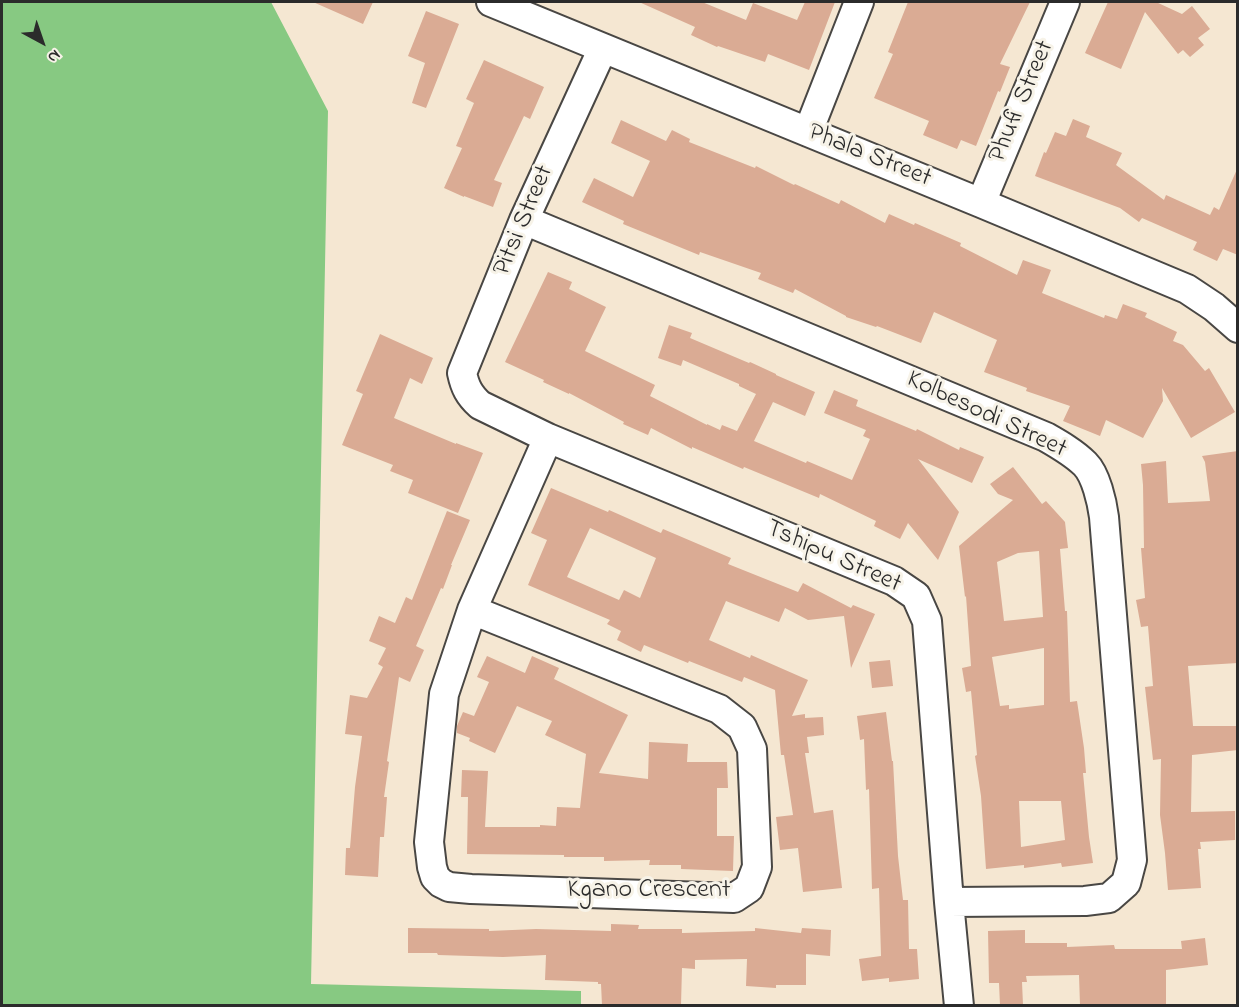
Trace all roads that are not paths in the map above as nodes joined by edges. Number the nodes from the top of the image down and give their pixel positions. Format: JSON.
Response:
{"nodes":[{"id":1,"x":491,"y":2,"type":"edge"},
{"id":2,"x":859,"y":2,"type":"edge"},
{"id":3,"x":1065,"y":2,"type":"edge"},
{"id":4,"x":603,"y":48,"type":"junction"},
{"id":5,"x":808,"y":132,"type":"junction"},
{"id":6,"x":981,"y":202,"type":"junction"},
{"id":7,"x":524,"y":220,"type":"junction"},
{"id":8,"x":1238,"y":328,"type":"edge"},
{"id":9,"x":471,"y":397,"type":"joint"},
{"id":10,"x":548,"y":438,"type":"junction"},
{"id":11,"x":472,"y":610,"type":"junction"},
{"id":12,"x":949,"y":902,"type":"junction"},
{"id":13,"x":959,"y":1005,"type":"edge"}],
"edges":[{"from":1,"to":4,"type":"street","name":"Phala Street"},
{"from":2,"to":5,"type":"street"},
{"from":3,"to":6,"type":"street","name":"Phufi Street"},
{"from":4,"to":5,"type":"street","name":"Phala Street"},
{"from":4,"to":7,"type":"street","name":"Pitsi Street"},
{"from":5,"to":6,"type":"street","name":"Phala Street"},
{"from":6,"to":8,"type":"street","name":"Phala Street"},
{"from":7,"to":9,"type":"street","name":"Pitsi Street"},
{"from":7,"to":12,"type":"street","name":"Kolbesodi Street"},
{"from":9,"to":10,"type":"street","name":"Tshipu Street"},
{"from":10,"to":11,"type":"street","name":"Kgano Crescent"},
{"from":10,"to":12,"type":"street","name":"Tshipu Street"},
{"from":11,"to":11,"type":"street","name":"Kgano Crescent"},
{"from":12,"to":13,"type":"street","name":"Tshipu Street"}]}
